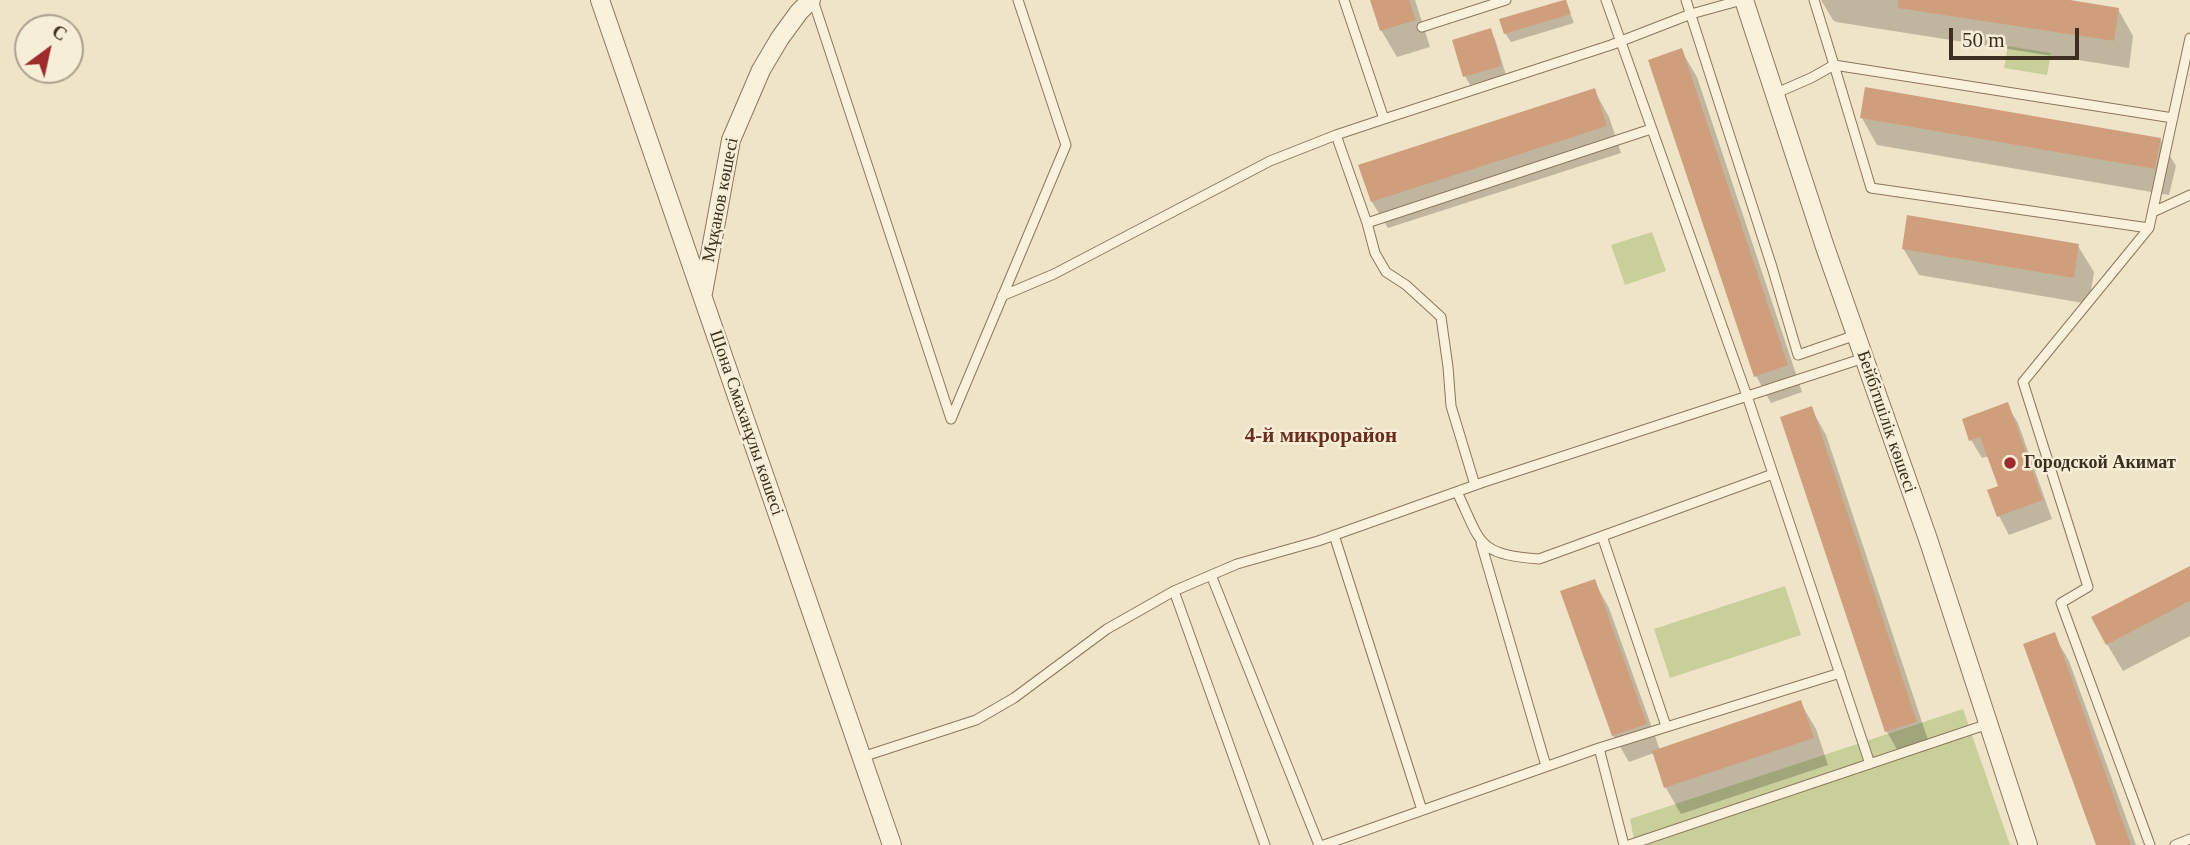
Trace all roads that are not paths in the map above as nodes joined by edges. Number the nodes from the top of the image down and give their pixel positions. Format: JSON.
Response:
{"nodes":[{"id":1,"x":600,"y":0,"type":"edge"},
{"id":2,"x":812,"y":0,"type":"edge"},
{"id":3,"x":1018,"y":0,"type":"edge"},
{"id":4,"x":1344,"y":0,"type":"edge"},
{"id":5,"x":1506,"y":0,"type":"edge"},
{"id":6,"x":1606,"y":0,"type":"edge"},
{"id":7,"x":1686,"y":0,"type":"edge"},
{"id":8,"x":1743,"y":0,"type":"edge"},
{"id":9,"x":1814,"y":0,"type":"edge"},
{"id":10,"x":1691,"y":15,"type":"junction"},
{"id":11,"x":1422,"y":27,"type":"dead end"},
{"id":12,"x":2190,"y":38,"type":"edge"},
{"id":13,"x":1619,"y":41,"type":"junction"},
{"id":14,"x":1834,"y":65,"type":"junction"},
{"id":15,"x":1774,"y":94,"type":"junction"},
{"id":16,"x":2173,"y":118,"type":"junction"},
{"id":17,"x":1384,"y":119,"type":"junction"},
{"id":18,"x":1651,"y":129,"type":"junction"},
{"id":19,"x":1336,"y":135,"type":"junction"},
{"id":20,"x":2190,"y":195,"type":"edge"},
{"id":21,"x":2152,"y":212,"type":"junction"},
{"id":22,"x":1367,"y":223,"type":"junction"},
{"id":23,"x":2149,"y":228,"type":"junction"},
{"id":24,"x":703,"y":296,"type":"junction"},
{"id":25,"x":1002,"y":296,"type":"junction"},
{"id":26,"x":1856,"y":335,"type":"junction"},
{"id":27,"x":1864,"y":359,"type":"junction"},
{"id":28,"x":1747,"y":396,"type":"junction"},
{"id":29,"x":1773,"y":474,"type":"junction"},
{"id":30,"x":1475,"y":485,"type":"junction"},
{"id":31,"x":1457,"y":492,"type":"junction"},
{"id":32,"x":1334,"y":535,"type":"junction"},
{"id":33,"x":1602,"y":536,"type":"junction"},
{"id":34,"x":1481,"y":543,"type":"junction"},
{"id":35,"x":1211,"y":575,"type":"junction"},
{"id":36,"x":1174,"y":591,"type":"junction"},
{"id":37,"x":1840,"y":673,"type":"junction"},
{"id":38,"x":1988,"y":724,"type":"junction"},
{"id":39,"x":1666,"y":726,"type":"junction"},
{"id":40,"x":1599,"y":748,"type":"junction"},
{"id":41,"x":862,"y":757,"type":"junction"},
{"id":42,"x":1870,"y":764,"type":"junction"},
{"id":43,"x":1546,"y":766,"type":"junction"},
{"id":44,"x":1422,"y":810,"type":"junction"},
{"id":45,"x":2190,"y":839,"type":"edge"},
{"id":46,"x":892,"y":845,"type":"edge"},
{"id":47,"x":1265,"y":845,"type":"edge"},
{"id":48,"x":1319,"y":845,"type":"edge"},
{"id":49,"x":1324,"y":845,"type":"edge"},
{"id":50,"x":1626,"y":845,"type":"edge"},
{"id":51,"x":2028,"y":845,"type":"edge"},
{"id":52,"x":2150,"y":845,"type":"edge"},
{"id":53,"x":2175,"y":845,"type":"edge"}],
"edges":[{"from":1,"to":24,"type":"street","name":"Шона Смаханұлы көшесі"},
{"from":2,"to":24,"type":"street","name":"Мұқанов көшесі"},
{"from":2,"to":25,"type":"lane"},
{"from":3,"to":25,"type":"lane"},
{"from":4,"to":17,"type":"lane"},
{"from":5,"to":11,"type":"lane"},
{"from":6,"to":13,"type":"lane"},
{"from":7,"to":10,"type":"lane"},
{"from":8,"to":10,"type":"lane"},
{"from":8,"to":15,"type":"street","name":"Бейбітшілік көшесі"},
{"from":9,"to":14,"type":"lane"},
{"from":10,"to":13,"type":"lane"},
{"from":10,"to":26,"type":"lane"},
{"from":12,"to":16,"type":"lane"},
{"from":13,"to":17,"type":"lane"},
{"from":13,"to":18,"type":"lane"},
{"from":14,"to":15,"type":"lane"},
{"from":14,"to":16,"type":"lane"},
{"from":14,"to":23,"type":"lane"},
{"from":15,"to":26,"type":"street","name":"Бейбітшілік көшесі"},
{"from":16,"to":21,"type":"lane"},
{"from":17,"to":19,"type":"lane"},
{"from":18,"to":22,"type":"lane"},
{"from":18,"to":28,"type":"lane"},
{"from":19,"to":22,"type":"lane"},
{"from":19,"to":25,"type":"lane"},
{"from":20,"to":21,"type":"lane"},
{"from":21,"to":23,"type":"lane"},
{"from":22,"to":30,"type":"lane"},
{"from":23,"to":52,"type":"lane"},
{"from":24,"to":41,"type":"street","name":"Шона Смаханұлы көшесі"},
{"from":26,"to":27,"type":"street","name":"Бейбітшілік көшесі"},
{"from":27,"to":28,"type":"lane"},
{"from":27,"to":38,"type":"street","name":"Бейбітшілік көшесі"},
{"from":28,"to":29,"type":"lane"},
{"from":28,"to":30,"type":"lane"},
{"from":29,"to":33,"type":"lane"},
{"from":29,"to":37,"type":"lane"},
{"from":30,"to":31,"type":"lane"},
{"from":31,"to":32,"type":"lane"},
{"from":31,"to":34,"type":"lane"},
{"from":32,"to":35,"type":"lane"},
{"from":32,"to":44,"type":"lane"},
{"from":33,"to":34,"type":"lane"},
{"from":33,"to":39,"type":"lane"},
{"from":34,"to":43,"type":"lane"},
{"from":35,"to":36,"type":"lane"},
{"from":35,"to":48,"type":"lane"},
{"from":36,"to":41,"type":"lane"},
{"from":36,"to":47,"type":"lane"},
{"from":37,"to":39,"type":"lane"},
{"from":37,"to":42,"type":"lane"},
{"from":38,"to":42,"type":"lane"},
{"from":38,"to":51,"type":"street","name":"Бейбітшілік көшесі"},
{"from":39,"to":40,"type":"lane"},
{"from":40,"to":43,"type":"lane"},
{"from":40,"to":50,"type":"lane"},
{"from":41,"to":46,"type":"street","name":"Шона Смаханұлы көшесі"},
{"from":42,"to":50,"type":"lane"},
{"from":43,"to":44,"type":"lane"},
{"from":44,"to":49,"type":"lane"},
{"from":45,"to":53,"type":"lane"}]}
